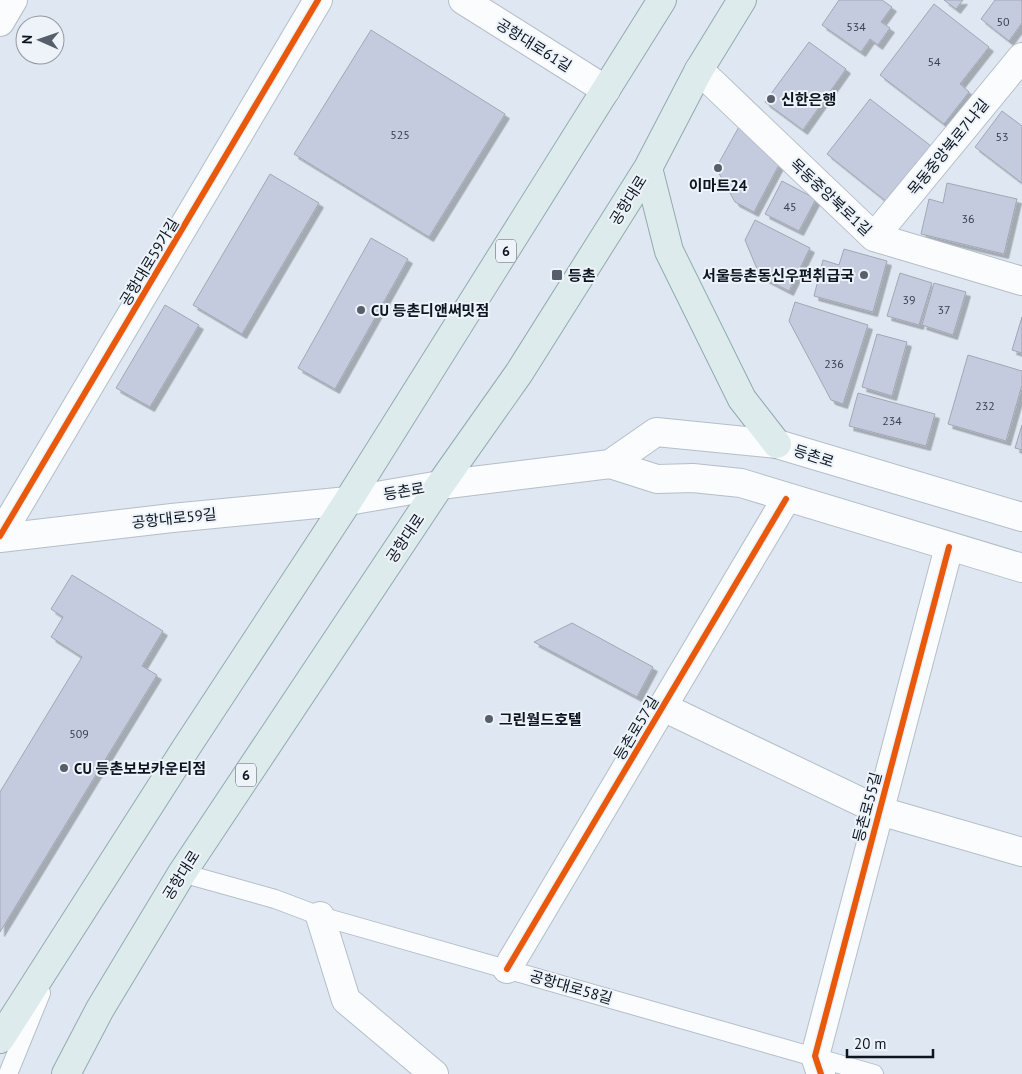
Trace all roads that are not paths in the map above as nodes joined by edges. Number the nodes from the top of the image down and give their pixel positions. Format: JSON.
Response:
{"nodes":[{"id":1,"x":13,"y":0,"type":"edge"},
{"id":2,"x":318,"y":0,"type":"edge"},
{"id":3,"x":463,"y":0,"type":"edge"},
{"id":4,"x":662,"y":0,"type":"edge"},
{"id":5,"x":742,"y":0,"type":"edge"},
{"id":6,"x":0,"y":22,"type":"edge"},
{"id":7,"x":1022,"y":57,"type":"edge"},
{"id":8,"x":699,"y":70,"type":"junction"},
{"id":9,"x":606,"y":90,"type":"junction"},
{"id":10,"x":648,"y":168,"type":"junction"},
{"id":11,"x":874,"y":237,"type":"junction"},
{"id":12,"x":1022,"y":281,"type":"edge"},
{"id":13,"x":777,"y":444,"type":"junction"},
{"id":14,"x":610,"y":464,"type":"junction"},
{"id":15,"x":440,"y":485,"type":"junction"},
{"id":16,"x":786,"y":499,"type":"junction"},
{"id":17,"x":348,"y":501,"type":"junction"},
{"id":18,"x":1022,"y":517,"type":"edge"},
{"id":19,"x":0,"y":537,"type":"edge"},
{"id":20,"x":949,"y":547,"type":"junction"},
{"id":21,"x":1022,"y":568,"type":"edge"},
{"id":22,"x":662,"y":707,"type":"junction"},
{"id":23,"x":880,"y":811,"type":"junction"},
{"id":24,"x":1022,"y":852,"type":"edge"},
{"id":25,"x":182,"y":872,"type":"junction"},
{"id":26,"x":320,"y":916,"type":"junction"},
{"id":27,"x":62,"y":942,"type":"junction"},
{"id":28,"x":507,"y":969,"type":"junction"},
{"id":29,"x":0,"y":1039,"type":"edge"},
{"id":30,"x":818,"y":1065,"type":"edge"},
{"id":31,"x":8,"y":1074,"type":"edge"},
{"id":32,"x":66,"y":1074,"type":"edge"},
{"id":33,"x":434,"y":1074,"type":"edge"},
{"id":34,"x":874,"y":1074,"type":"edge"}],
"edges":[{"from":1,"to":6,"type":"street"},
{"from":2,"to":19,"type":"street","name":"공항대로59가길"},
{"from":3,"to":9,"type":"street","name":"공항대로61길"},
{"from":4,"to":9,"type":"main road","number":"6"},
{"from":5,"to":8,"type":"main road","name":"공항대로","number":"6"},
{"from":7,"to":11,"type":"street","name":"목동중앙북로7나길"},
{"from":8,"to":10,"type":"main road","name":"공항대로","number":"6"},
{"from":8,"to":11,"type":"street","name":"목동중앙북로1길"},
{"from":9,"to":17,"type":"main road","number":"6"},
{"from":10,"to":13,"type":"main road"},
{"from":10,"to":15,"type":"main road","name":"공항대로","number":"6"},
{"from":11,"to":12,"type":"street","name":"목동중앙북로1길"},
{"from":13,"to":14,"type":"street","name":"등촌로"},
{"from":13,"to":18,"type":"street","name":"등촌로"},
{"from":14,"to":15,"type":"street","name":"등촌로"},
{"from":14,"to":16,"type":"street","name":"등촌로"},
{"from":15,"to":17,"type":"street","name":"등촌로"},
{"from":15,"to":25,"type":"main road","name":"공항대로","number":"6"},
{"from":16,"to":20,"type":"street","name":"등촌로"},
{"from":16,"to":22,"type":"street","name":"등촌로57길"},
{"from":17,"to":19,"type":"street","name":"공항대로59길"},
{"from":17,"to":27,"type":"main road","number":"6"},
{"from":20,"to":21,"type":"street","name":"등촌로"},
{"from":20,"to":23,"type":"street","name":"등촌로55길"},
{"from":22,"to":23,"type":"street","name":"등촌로57길"},
{"from":22,"to":28,"type":"street","name":"등촌로57길"},
{"from":23,"to":24,"type":"street","name":"등촌로55길"},
{"from":23,"to":30,"type":"street","name":"등촌로55길"},
{"from":25,"to":26,"type":"lane","name":"공항대로58길"},
{"from":25,"to":32,"type":"main road","name":"공항대로","number":"6"},
{"from":26,"to":28,"type":"lane","name":"공항대로58길"},
{"from":26,"to":33,"type":"street"},
{"from":27,"to":29,"type":"main road","number":"6"},
{"from":27,"to":31,"type":"lane"},
{"from":28,"to":30,"type":"lane","name":"공항대로58길"},
{"from":30,"to":34,"type":"lane","name":"공항대로58길"}]}
